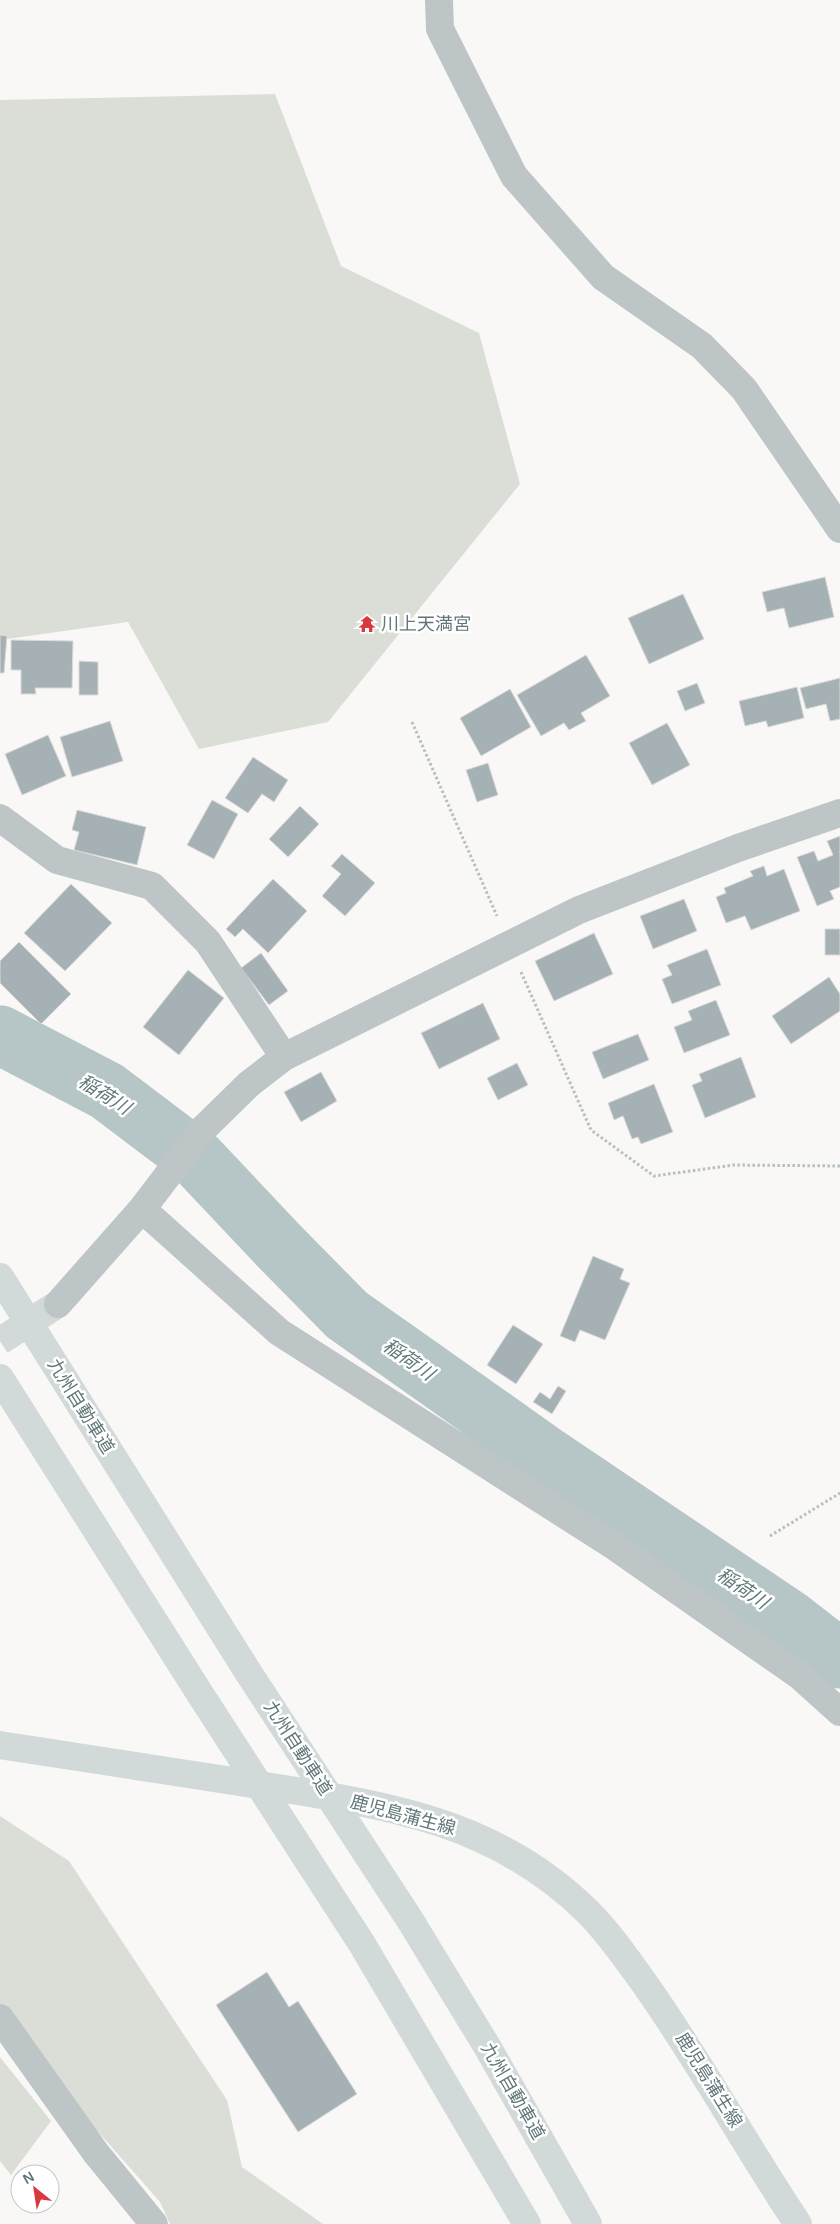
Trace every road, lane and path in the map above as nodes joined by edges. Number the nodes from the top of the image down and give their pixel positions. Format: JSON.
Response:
{"nodes":[{"id":1,"x":439,"y":0,"type":"edge"},
{"id":2,"x":840,"y":529,"type":"edge"},
{"id":3,"x":412,"y":722,"type":"dead end"},
{"id":4,"x":840,"y":813,"type":"edge"},
{"id":5,"x":0,"y":818,"type":"edge"},
{"id":6,"x":509,"y":945,"type":"junction"},
{"id":7,"x":284,"y":1057,"type":"junction"},
{"id":8,"x":840,"y":1166,"type":"edge"},
{"id":9,"x":142,"y":1209,"type":"junction"},
{"id":10,"x":0,"y":1277,"type":"edge"},
{"id":11,"x":58,"y":1304,"type":"tunnel mouth"},
{"id":12,"x":0,"y":1378,"type":"edge"},
{"id":13,"x":840,"y":1494,"type":"edge"},
{"id":14,"x":770,"y":1536,"type":"dead end"},
{"id":15,"x":840,"y":1712,"type":"edge"},
{"id":16,"x":0,"y":1745,"type":"edge"},
{"id":17,"x":0,"y":2018,"type":"edge"},
{"id":18,"x":154,"y":2224,"type":"edge"},
{"id":19,"x":527,"y":2224,"type":"edge"},
{"id":20,"x":588,"y":2224,"type":"edge"},
{"id":21,"x":797,"y":2224,"type":"edge"}],
"edges":[{"from":1,"to":2,"type":"street"},
{"from":3,"to":6,"type":"path"},
{"from":4,"to":6,"type":"street"},
{"from":5,"to":7,"type":"street"},
{"from":6,"to":7,"type":"street"},
{"from":6,"to":8,"type":"path"},
{"from":7,"to":9,"type":"street"},
{"from":9,"to":11,"type":"street"},
{"from":9,"to":15,"type":"street"},
{"from":10,"to":20,"type":"main road","name":"九州自動車道"},
{"from":12,"to":19,"type":"main road"},
{"from":13,"to":14,"type":"path"},
{"from":16,"to":21,"type":"main road","name":"鹿児島蒲生線"},
{"from":17,"to":18,"type":"street"}]}
